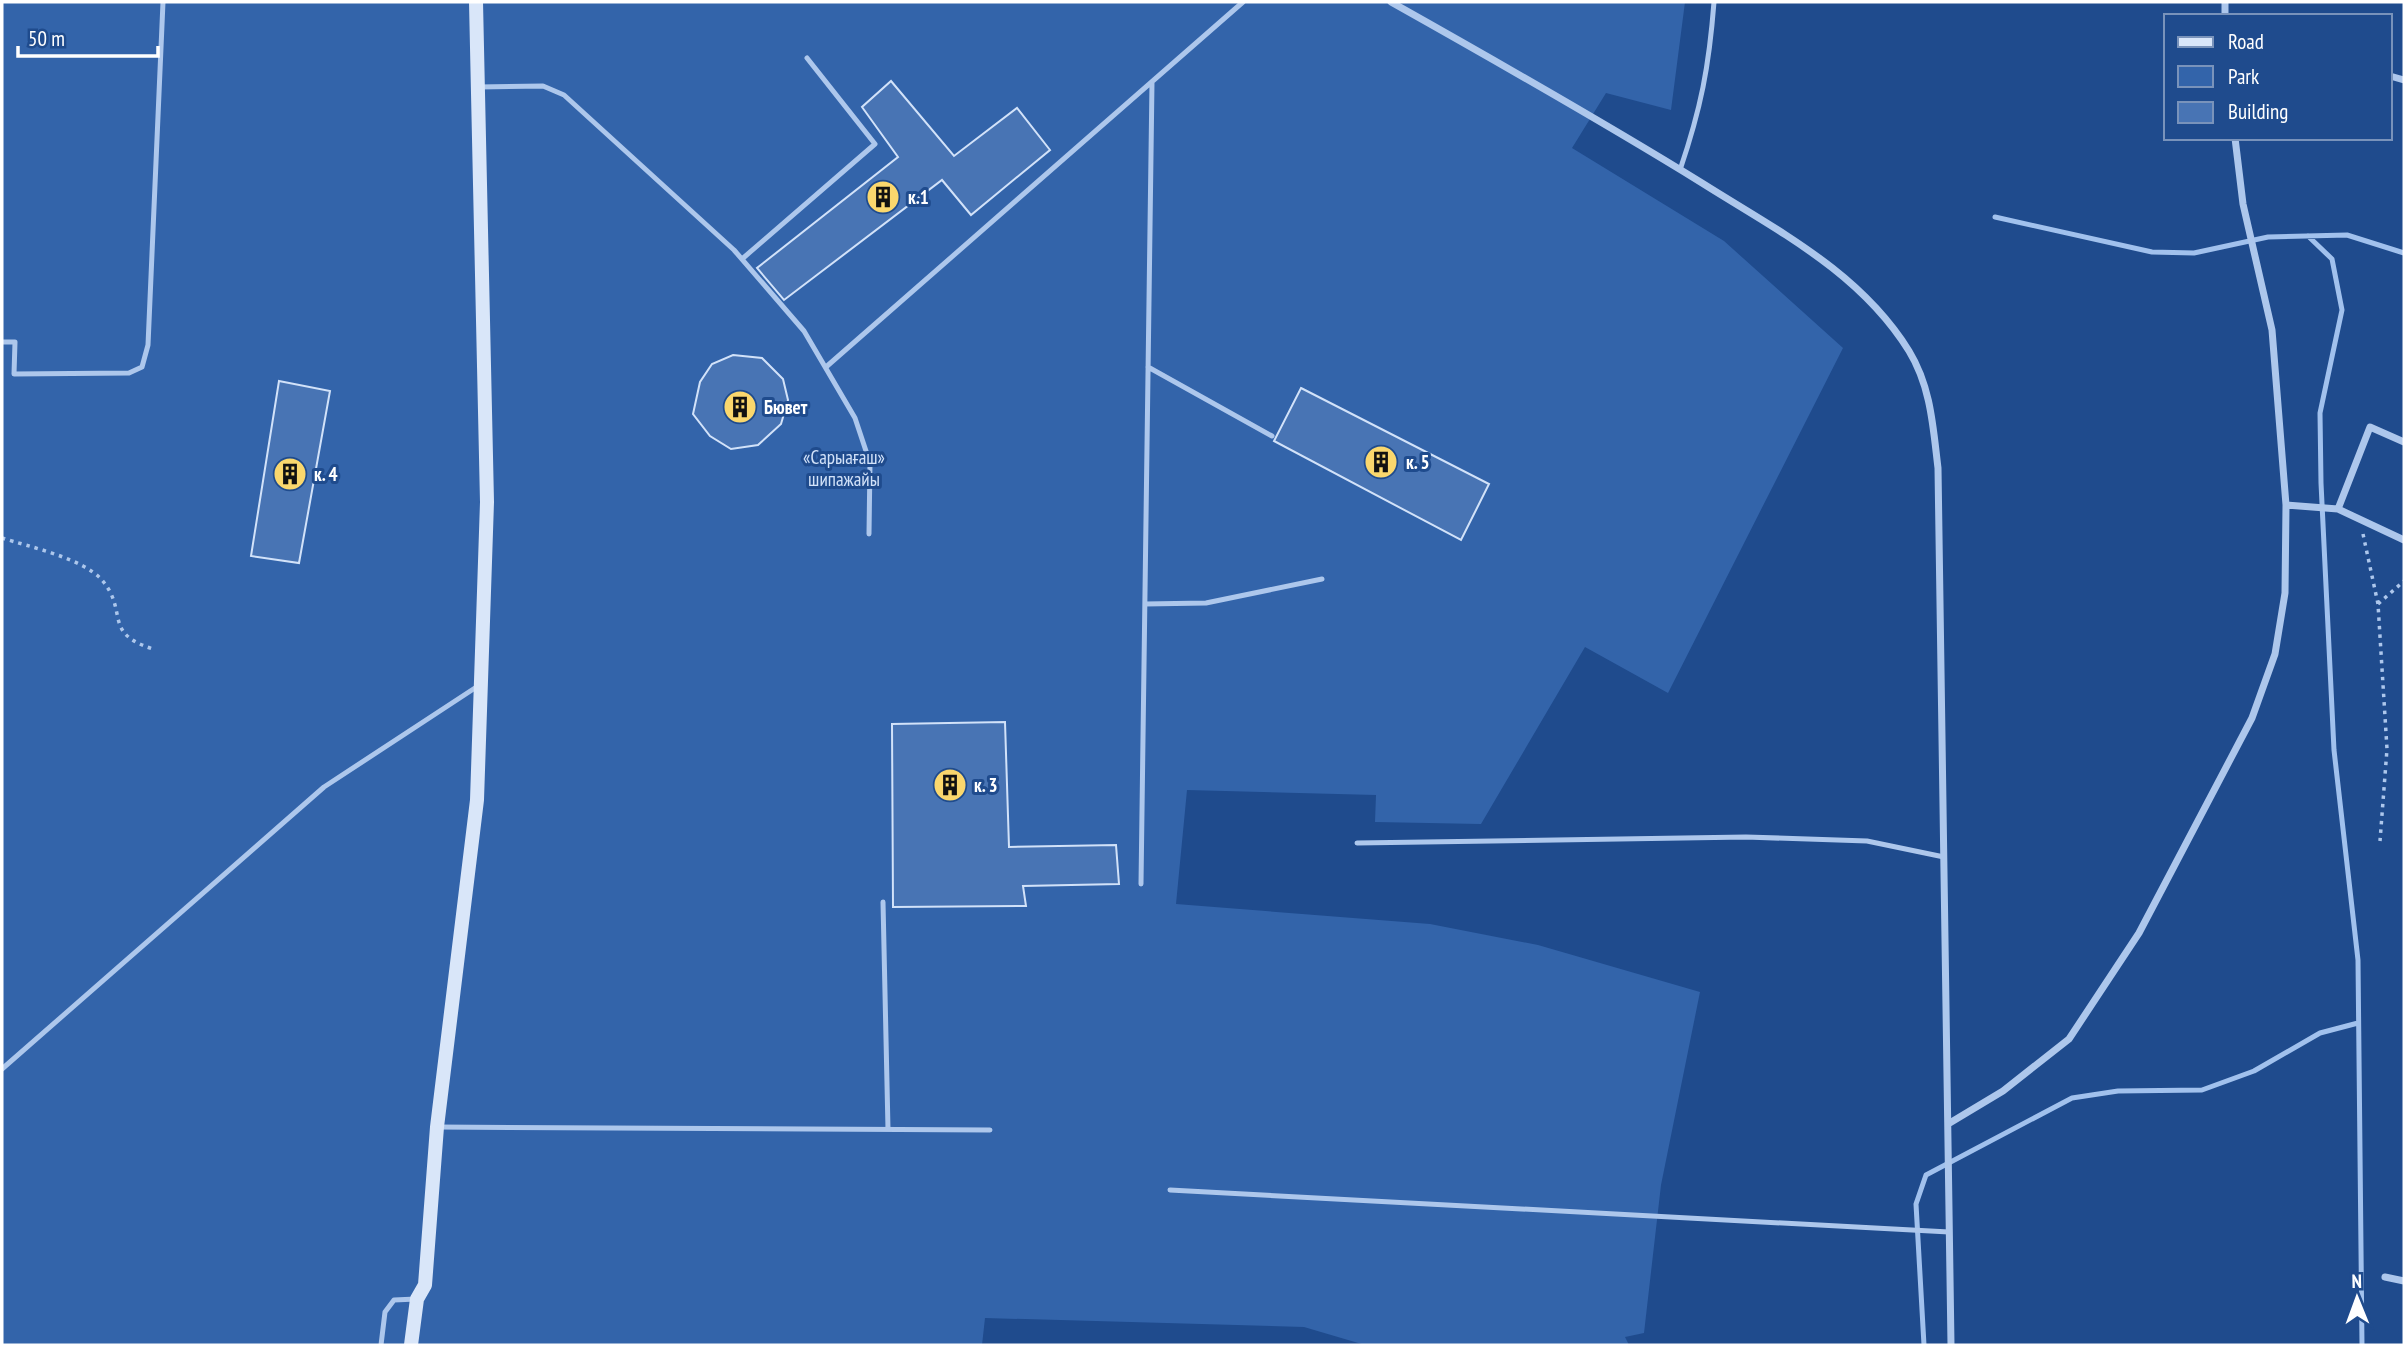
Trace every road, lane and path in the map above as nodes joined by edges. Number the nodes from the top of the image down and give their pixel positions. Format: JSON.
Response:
{"nodes":[{"id":1,"x":163,"y":2,"type":"edge"},
{"id":2,"x":476,"y":2,"type":"edge"},
{"id":3,"x":1243,"y":2,"type":"edge"},
{"id":4,"x":1391,"y":2,"type":"edge"},
{"id":5,"x":1714,"y":2,"type":"edge"},
{"id":6,"x":2216,"y":2,"type":"edge"},
{"id":7,"x":2225,"y":3,"type":"edge"},
{"id":8,"x":807,"y":58,"type":"dead end"},
{"id":9,"x":1152,"y":82,"type":"junction"},
{"id":10,"x":478,"y":88,"type":"junction"},
{"id":11,"x":2235,"y":140,"type":"edge"},
{"id":12,"x":1680,"y":170,"type":"junction"},
{"id":13,"x":742,"y":259,"type":"junction"},
{"id":14,"x":2,"y":342,"type":"edge"},
{"id":15,"x":826,"y":367,"type":"junction"},
{"id":16,"x":1148,"y":367,"type":"junction"},
{"id":17,"x":1272,"y":436,"type":"dead end"},
{"id":18,"x":2404,"y":442,"type":"edge"},
{"id":19,"x":2286,"y":505,"type":"junction"},
{"id":20,"x":2338,"y":509,"type":"junction"},
{"id":21,"x":2359,"y":518,"type":"junction"},
{"id":22,"x":869,"y":534,"type":"dead end"},
{"id":23,"x":2,"y":538,"type":"edge"},
{"id":24,"x":2404,"y":540,"type":"edge"},
{"id":25,"x":1322,"y":579,"type":"dead end"},
{"id":26,"x":2404,"y":581,"type":"edge"},
{"id":27,"x":1145,"y":604,"type":"junction"},
{"id":28,"x":2378,"y":604,"type":"junction"},
{"id":29,"x":153,"y":649,"type":"dead end"},
{"id":30,"x":482,"y":684,"type":"junction"},
{"id":31,"x":2379,"y":841,"type":"dead end"},
{"id":32,"x":1357,"y":844,"type":"dead end"},
{"id":33,"x":1944,"y":857,"type":"junction"},
{"id":34,"x":1141,"y":884,"type":"dead end"},
{"id":35,"x":883,"y":902,"type":"dead end"},
{"id":36,"x":2,"y":1069,"type":"edge"},
{"id":37,"x":1948,"y":1124,"type":"junction"},
{"id":38,"x":437,"y":1127,"type":"junction"},
{"id":39,"x":888,"y":1129,"type":"junction"},
{"id":40,"x":990,"y":1130,"type":"dead end"},
{"id":41,"x":1170,"y":1191,"type":"dead end"},
{"id":42,"x":1949,"y":1232,"type":"junction"},
{"id":43,"x":2385,"y":1277,"type":"dead end"},
{"id":44,"x":2404,"y":1281,"type":"edge"},
{"id":45,"x":416,"y":1299,"type":"junction"},
{"id":46,"x":381,"y":1345,"type":"edge"},
{"id":47,"x":411,"y":1345,"type":"edge"},
{"id":48,"x":1951,"y":1345,"type":"edge"}],
"edges":[{"from":1,"to":14,"type":"lane"},
{"from":2,"to":10,"type":"main road"},
{"from":3,"to":9,"type":"lane"},
{"from":4,"to":12,"type":"street"},
{"from":5,"to":12,"type":"lane"},
{"from":6,"to":7,"type":"lane"},
{"from":8,"to":13,"type":"lane"},
{"from":9,"to":15,"type":"lane"},
{"from":9,"to":16,"type":"lane"},
{"from":10,"to":13,"type":"lane"},
{"from":10,"to":30,"type":"main road"},
{"from":11,"to":19,"type":"street"},
{"from":12,"to":33,"type":"street"},
{"from":13,"to":15,"type":"lane"},
{"from":15,"to":22,"type":"lane"},
{"from":16,"to":17,"type":"lane"},
{"from":16,"to":27,"type":"lane"},
{"from":18,"to":20,"type":"street"},
{"from":19,"to":20,"type":"street"},
{"from":19,"to":37,"type":"street"},
{"from":20,"to":21,"type":"street"},
{"from":21,"to":24,"type":"street"},
{"from":21,"to":28,"type":"path"},
{"from":23,"to":29,"type":"path"},
{"from":25,"to":27,"type":"lane"},
{"from":26,"to":28,"type":"path"},
{"from":27,"to":34,"type":"lane"},
{"from":28,"to":31,"type":"path"},
{"from":30,"to":36,"type":"lane"},
{"from":30,"to":38,"type":"main road"},
{"from":32,"to":33,"type":"lane"},
{"from":33,"to":37,"type":"street"},
{"from":35,"to":39,"type":"lane"},
{"from":37,"to":42,"type":"street"},
{"from":38,"to":39,"type":"lane"},
{"from":38,"to":45,"type":"main road"},
{"from":39,"to":40,"type":"lane"},
{"from":41,"to":42,"type":"lane"},
{"from":42,"to":48,"type":"street"},
{"from":43,"to":44,"type":"street"},
{"from":45,"to":46,"type":"lane"},
{"from":45,"to":47,"type":"main road"}]}
